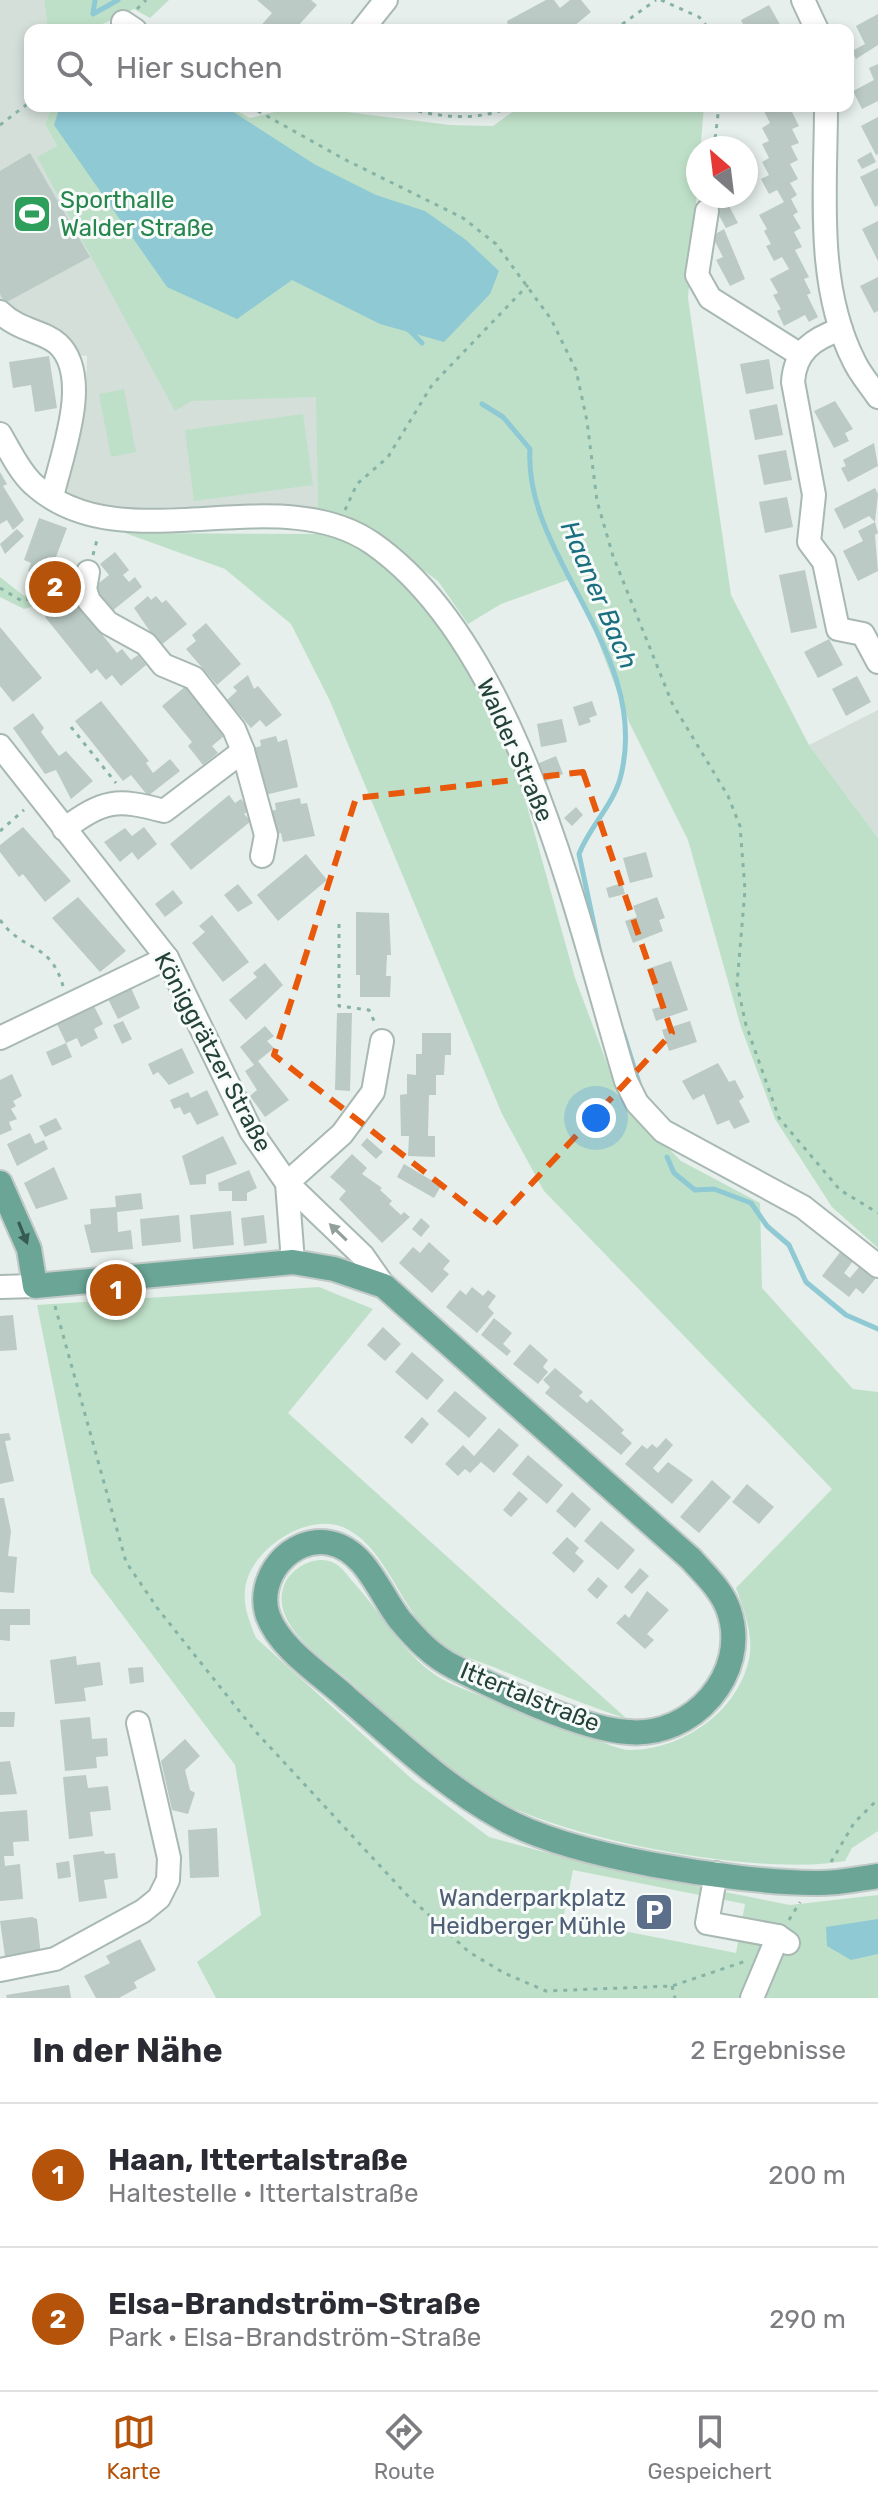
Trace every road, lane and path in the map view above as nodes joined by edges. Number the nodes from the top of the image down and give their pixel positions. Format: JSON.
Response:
{"nodes":[{"id":1,"x":386,"y":0,"type":"edge"},
{"id":2,"x":658,"y":0,"type":"edge"},
{"id":3,"x":803,"y":0,"type":"edge"},
{"id":4,"x":367,"y":24,"type":"edge"},
{"id":5,"x":623,"y":24,"type":"edge"},
{"id":6,"x":704,"y":24,"type":"edge"},
{"id":7,"x":814,"y":24,"type":"edge"},
{"id":8,"x":24,"y":107,"type":"edge"},
{"id":9,"x":260,"y":112,"type":"edge"},
{"id":10,"x":440,"y":112,"type":"edge"},
{"id":11,"x":500,"y":112,"type":"edge"},
{"id":12,"x":718,"y":112,"type":"edge"},
{"id":13,"x":826,"y":112,"type":"edge"},
{"id":14,"x":0,"y":125,"type":"edge"},
{"id":15,"x":715,"y":136,"type":"edge"},
{"id":16,"x":707,"y":211,"type":"dead end"},
{"id":17,"x":528,"y":285,"type":"junction"},
{"id":18,"x":0,"y":312,"type":"edge"},
{"id":19,"x":841,"y":329,"type":"junction"},
{"id":20,"x":799,"y":354,"type":"junction"},
{"id":21,"x":877,"y":394,"type":"edge"},
{"id":22,"x":0,"y":434,"type":"edge"},
{"id":23,"x":52,"y":497,"type":"junction"},
{"id":24,"x":113,"y":518,"type":"junction"},
{"id":25,"x":337,"y":526,"type":"junction"},
{"id":26,"x":88,"y":572,"type":"junction"},
{"id":27,"x":0,"y":588,"type":"edge"},
{"id":28,"x":878,"y":662,"type":"edge"},
{"id":29,"x":71,"y":727,"type":"dead end"},
{"id":30,"x":0,"y":746,"type":"edge"},
{"id":31,"x":243,"y":751,"type":"junction"},
{"id":32,"x":35,"y":792,"type":"junction"},
{"id":33,"x":131,"y":802,"type":"junction"},
{"id":34,"x":64,"y":829,"type":"junction"},
{"id":35,"x":0,"y":831,"type":"edge"},
{"id":36,"x":262,"y":856,"type":"dead end"},
{"id":37,"x":0,"y":920,"type":"edge"},
{"id":38,"x":339,"y":924,"type":"dead end"},
{"id":39,"x":167,"y":958,"type":"junction"},
{"id":40,"x":72,"y":1004,"type":"junction"},
{"id":41,"x":0,"y":1038,"type":"edge"},
{"id":42,"x":382,"y":1041,"type":"joint"},
{"id":43,"x":0,"y":1183,"type":"edge"},
{"id":44,"x":287,"y":1183,"type":"junction"},
{"id":45,"x":878,"y":1213,"type":"edge"},
{"id":46,"x":293,"y":1262,"type":"junction"},
{"id":47,"x":878,"y":1266,"type":"edge"},
{"id":48,"x":42,"y":1285,"type":"junction"},
{"id":49,"x":384,"y":1286,"type":"junction"},
{"id":50,"x":0,"y":1287,"type":"edge"},
{"id":51,"x":138,"y":1723,"type":"dead end"},
{"id":52,"x":878,"y":1799,"type":"edge"},
{"id":53,"x":716,"y":1873,"type":"junction"},
{"id":54,"x":878,"y":1876,"type":"edge"},
{"id":55,"x":814,"y":1883,"type":"junction"},
{"id":56,"x":778,"y":1944,"type":"junction"},
{"id":57,"x":0,"y":1970,"type":"edge"},
{"id":58,"x":672,"y":1986,"type":"junction"},
{"id":59,"x":546,"y":1991,"type":"junction"},
{"id":60,"x":544,"y":1998,"type":"edge"},
{"id":61,"x":675,"y":1998,"type":"edge"},
{"id":62,"x":752,"y":1998,"type":"edge"}],
"edges":[{"from":1,"to":4,"type":"street"},
{"from":2,"to":5,"type":"path"},
{"from":2,"to":6,"type":"path"},
{"from":3,"to":7,"type":"street"},
{"from":8,"to":14,"type":"path"},
{"from":9,"to":17,"type":"path"},
{"from":10,"to":11,"type":"path"},
{"from":12,"to":15,"type":"path"},
{"from":13,"to":19,"type":"street"},
{"from":16,"to":20,"type":"street"},
{"from":17,"to":25,"type":"path"},
{"from":17,"to":45,"type":"path"},
{"from":18,"to":23,"type":"street"},
{"from":19,"to":20,"type":"street"},
{"from":19,"to":21,"type":"street"},
{"from":20,"to":28,"type":"street"},
{"from":22,"to":23,"type":"street","name":"Walder Straße"},
{"from":23,"to":24,"type":"street","name":"Walder Straße"},
{"from":24,"to":25,"type":"street","name":"Walder Straße"},
{"from":24,"to":26,"type":"path"},
{"from":25,"to":47,"type":"street","name":"Walder Straße"},
{"from":26,"to":27,"type":"path"},
{"from":26,"to":31,"type":"street"},
{"from":29,"to":33,"type":"path"},
{"from":30,"to":32,"type":"street","name":"Königgrätzer Straße"},
{"from":31,"to":33,"type":"street"},
{"from":31,"to":36,"type":"street"},
{"from":32,"to":34,"type":"street","name":"Königgrätzer Straße"},
{"from":32,"to":35,"type":"path"},
{"from":33,"to":34,"type":"street"},
{"from":34,"to":39,"type":"street","name":"Königgrätzer Straße"},
{"from":37,"to":40,"type":"path"},
{"from":38,"to":42,"type":"path"},
{"from":39,"to":40,"type":"street"},
{"from":39,"to":44,"type":"street","name":"Königgrätzer Straße"},
{"from":40,"to":41,"type":"street"},
{"from":42,"to":44,"type":"street"},
{"from":43,"to":48,"type":"main road","one_way":true},
{"from":44,"to":46,"type":"street"},
{"from":49,"to":44,"type":"street","name":"Königgrätzer Straße","one_way":true},
{"from":46,"to":48,"type":"main road","name":"Ittertalstraße"},
{"from":46,"to":49,"type":"main road","name":"Ittertalstraße"},
{"from":48,"to":50,"type":"street"},
{"from":48,"to":59,"type":"path"},
{"from":49,"to":53,"type":"main road","name":"Ittertalstraße"},
{"from":51,"to":57,"type":"street"},
{"from":52,"to":55,"type":"path"},
{"from":53,"to":55,"type":"main road","name":"Ittertalstraße"},
{"from":53,"to":56,"type":"street"},
{"from":54,"to":55,"type":"main road","name":"Ittertalstraße"},
{"from":55,"to":56,"type":"path"},
{"from":56,"to":58,"type":"path"},
{"from":56,"to":62,"type":"street"},
{"from":58,"to":59,"type":"path"},
{"from":58,"to":61,"type":"path"},
{"from":59,"to":60,"type":"path"}]}
